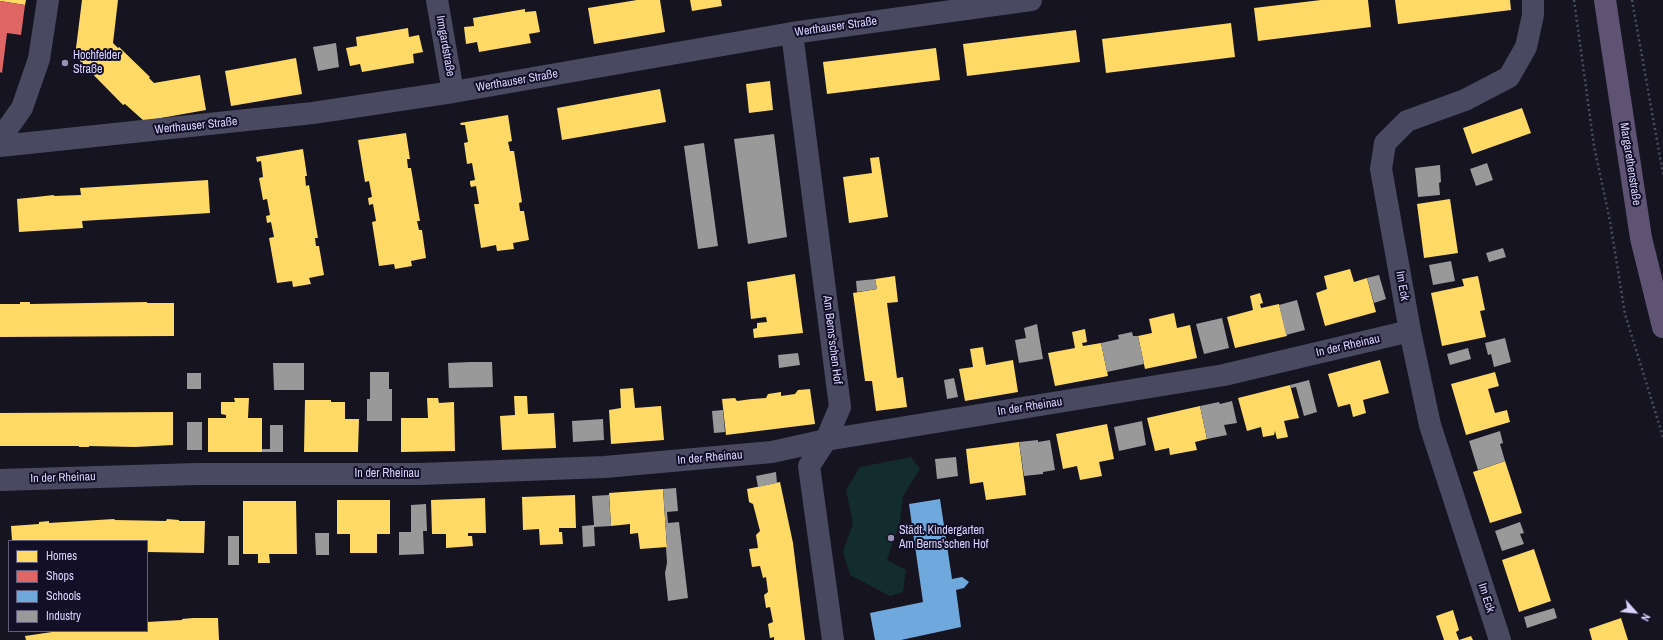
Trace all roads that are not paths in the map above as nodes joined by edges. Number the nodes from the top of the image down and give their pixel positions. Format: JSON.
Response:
{"nodes":[{"id":1,"x":48,"y":0,"type":"edge"},
{"id":2,"x":437,"y":0,"type":"edge"},
{"id":3,"x":1032,"y":0,"type":"edge"},
{"id":4,"x":1533,"y":0,"type":"edge"},
{"id":5,"x":1605,"y":0,"type":"edge"},
{"id":6,"x":792,"y":33,"type":"junction"},
{"id":7,"x":453,"y":92,"type":"junction"},
{"id":8,"x":0,"y":139,"type":"edge"},
{"id":9,"x":0,"y":146,"type":"edge"},
{"id":10,"x":1663,"y":327,"type":"edge"},
{"id":11,"x":1410,"y":331,"type":"junction"},
{"id":12,"x":826,"y":440,"type":"junction"},
{"id":13,"x":0,"y":480,"type":"edge"},
{"id":14,"x":833,"y":640,"type":"edge"},
{"id":15,"x":1500,"y":640,"type":"edge"}],
"edges":[{"from":1,"to":8,"type":"street"},
{"from":2,"to":7,"type":"street","name":"Irmgardstraße"},
{"from":3,"to":6,"type":"street","name":"Werthauser Straße"},
{"from":4,"to":11,"type":"street","name":"Im Eck"},
{"from":5,"to":10,"type":"main road","name":"Margarethenstraße"},
{"from":6,"to":7,"type":"street","name":"Werthauser Straße"},
{"from":6,"to":12,"type":"street","name":"Am Berns'schen Hof"},
{"from":7,"to":9,"type":"street","name":"Werthauser Straße"},
{"from":11,"to":12,"type":"street","name":"In der Rheinau"},
{"from":11,"to":15,"type":"street","name":"Im Eck"},
{"from":12,"to":13,"type":"street","name":"In der Rheinau"},
{"from":12,"to":14,"type":"street","name":"Am Berns'schen Hof"}]}
